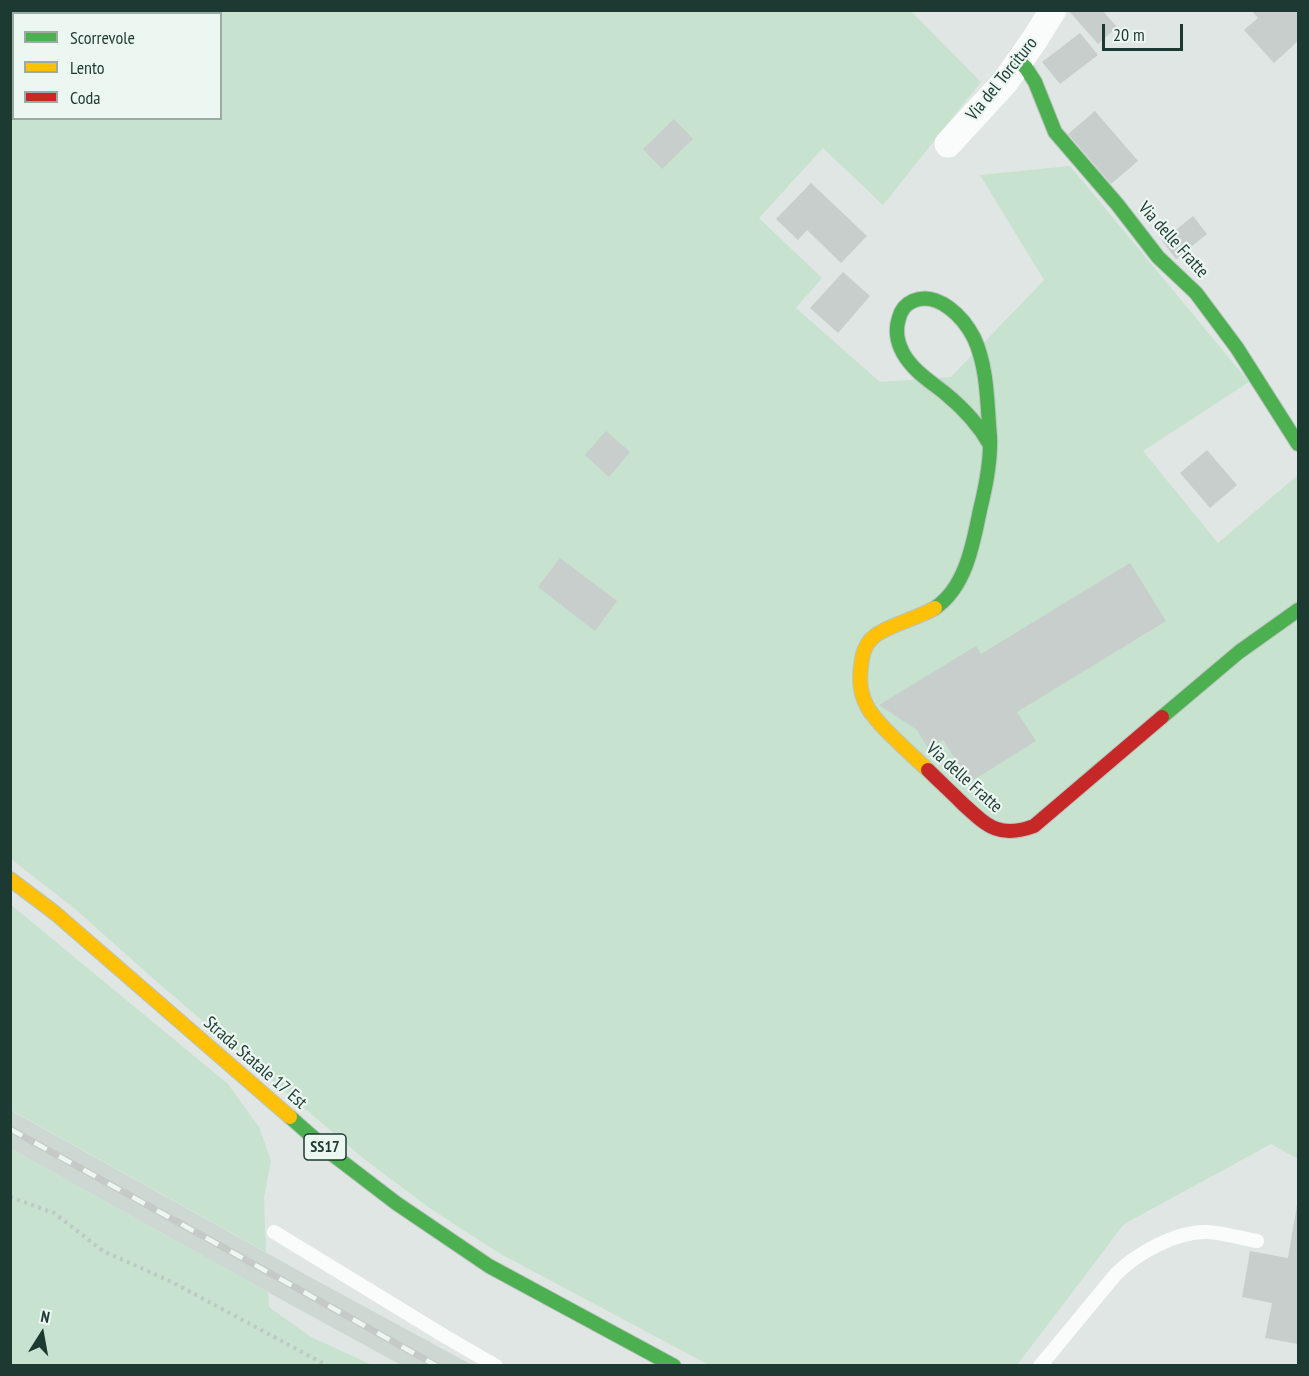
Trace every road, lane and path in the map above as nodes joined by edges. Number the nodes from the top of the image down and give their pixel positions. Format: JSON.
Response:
{"nodes":[{"id":1,"x":1053,"y":10,"type":"edge"},
{"id":2,"x":1020,"y":62,"type":"junction"},
{"id":3,"x":948,"y":144,"type":"dead end"},
{"id":4,"x":1299,"y":444,"type":"edge"},
{"id":5,"x":990,"y":446,"type":"junction"},
{"id":6,"x":1299,"y":610,"type":"edge"},
{"id":7,"x":10,"y":879,"type":"edge"},
{"id":8,"x":10,"y":1197,"type":"edge"},
{"id":9,"x":274,"y":1232,"type":"dead end"},
{"id":10,"x":1257,"y":1241,"type":"dead end"},
{"id":11,"x":328,"y":1365,"type":"edge"},
{"id":12,"x":496,"y":1365,"type":"edge"},
{"id":13,"x":674,"y":1365,"type":"edge"},
{"id":14,"x":1040,"y":1365,"type":"edge"}],
"edges":[{"from":1,"to":2,"type":"street","name":"Via del Torcituro"},
{"from":2,"to":3,"type":"street","name":"Via del Torcituro"},
{"from":2,"to":4,"type":"street","name":"Via delle Fratte"},
{"from":5,"to":5,"type":"street","name":"Via delle Fratte"},
{"from":5,"to":6,"type":"street","name":"Via delle Fratte"},
{"from":7,"to":13,"type":"street","name":"Strada Statale 17 Est","number":"SS17"},
{"from":8,"to":11,"type":"path"},
{"from":9,"to":12,"type":"lane"},
{"from":10,"to":14,"type":"lane"}]}
